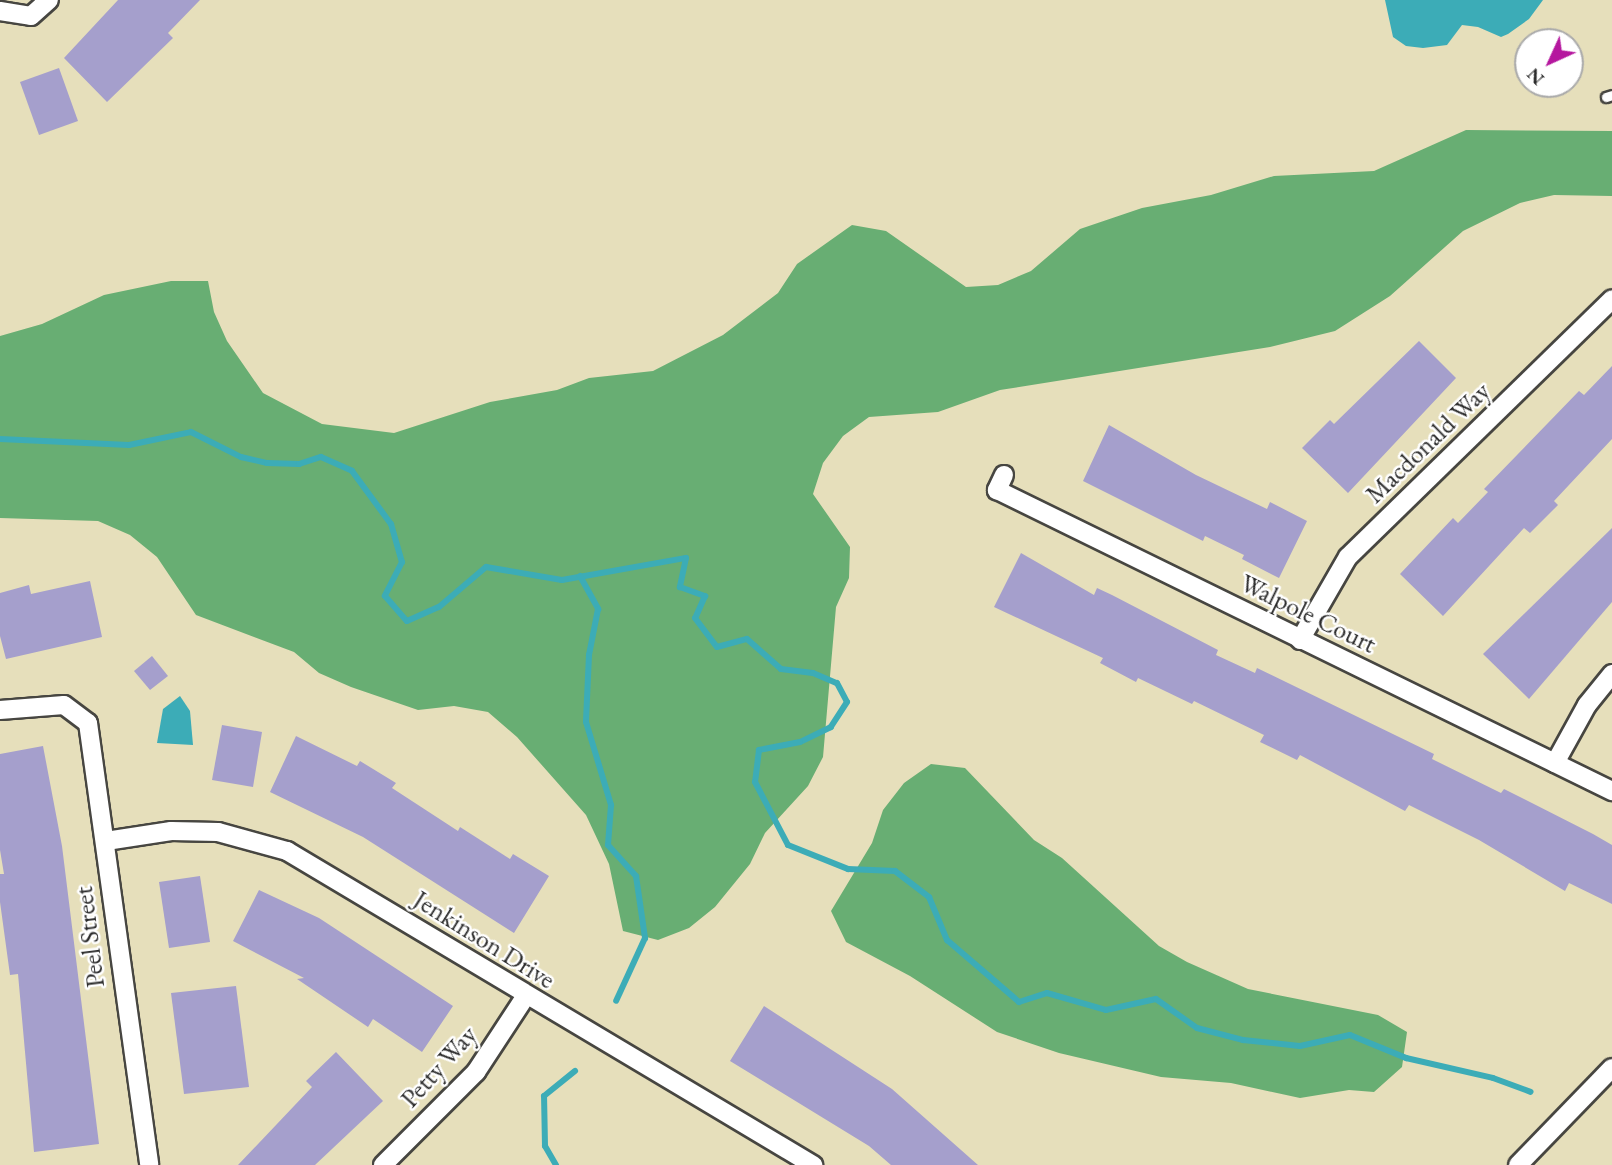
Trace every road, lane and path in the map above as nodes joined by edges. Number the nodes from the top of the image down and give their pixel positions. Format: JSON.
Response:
{"nodes":[{"id":1,"x":49,"y":0,"type":"edge"},
{"id":2,"x":0,"y":11,"type":"edge"},
{"id":3,"x":1612,"y":299,"type":"edge"},
{"id":4,"x":1004,"y":475,"type":"dead end"},
{"id":5,"x":1300,"y":640,"type":"junction"},
{"id":6,"x":1612,"y":674,"type":"edge"},
{"id":7,"x":0,"y":710,"type":"edge"},
{"id":8,"x":1555,"y":763,"type":"junction"},
{"id":9,"x":1612,"y":791,"type":"edge"},
{"id":10,"x":106,"y":841,"type":"junction"},
{"id":11,"x":525,"y":997,"type":"junction"},
{"id":12,"x":1612,"y":1068,"type":"edge"},
{"id":13,"x":149,"y":1165,"type":"edge"},
{"id":14,"x":383,"y":1165,"type":"edge"},
{"id":15,"x":813,"y":1165,"type":"edge"},
{"id":16,"x":1518,"y":1165,"type":"edge"}],
"edges":[{"from":1,"to":2,"type":"street"},
{"from":3,"to":5,"type":"street","name":"Macdonald Way"},
{"from":4,"to":5,"type":"street","name":"Walpole Court"},
{"from":5,"to":8,"type":"street","name":"Walpole Court"},
{"from":6,"to":8,"type":"street"},
{"from":7,"to":10,"type":"street","name":"Peel Street"},
{"from":8,"to":9,"type":"street","name":"Walpole Court"},
{"from":10,"to":11,"type":"street","name":"Jenkinson Drive"},
{"from":10,"to":13,"type":"street","name":"Peel Street"},
{"from":11,"to":14,"type":"street","name":"Petty Way"},
{"from":11,"to":15,"type":"street","name":"Jenkinson Drive"},
{"from":12,"to":16,"type":"street"}]}
